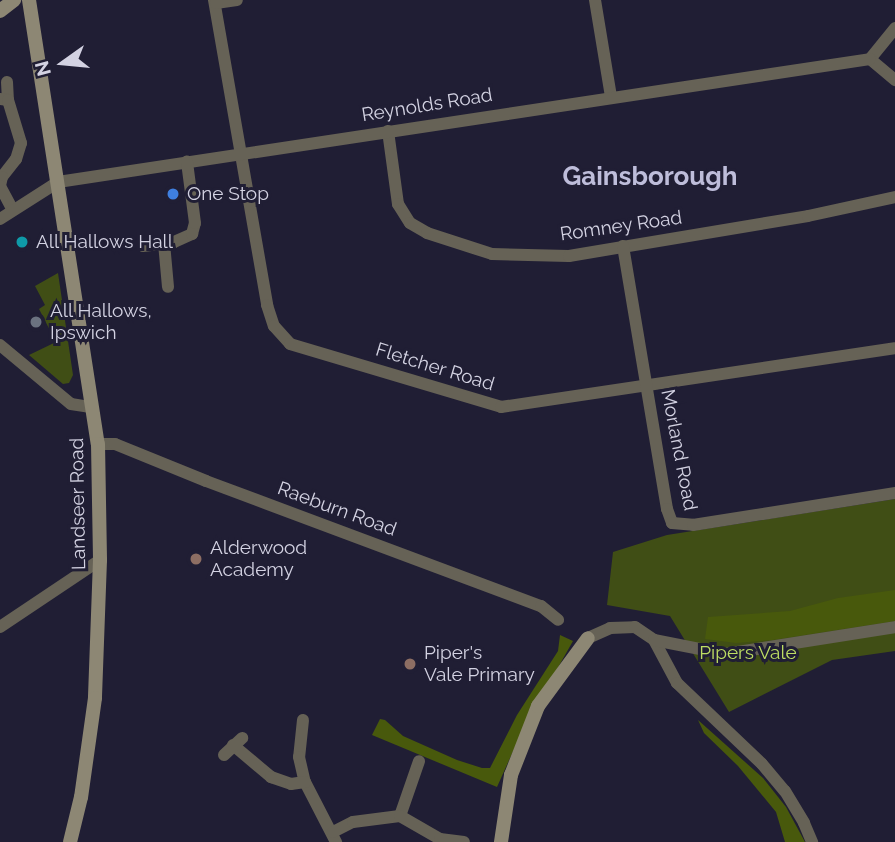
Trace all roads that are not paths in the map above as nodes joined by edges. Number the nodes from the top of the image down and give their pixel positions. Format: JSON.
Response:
{"nodes":[{"id":1,"x":13,"y":0,"type":"edge"},
{"id":2,"x":29,"y":0,"type":"edge"},
{"id":3,"x":237,"y":0,"type":"edge"},
{"id":4,"x":595,"y":0,"type":"edge"},
{"id":5,"x":215,"y":1,"type":"edge"},
{"id":6,"x":0,"y":11,"type":"edge"},
{"id":7,"x":895,"y":28,"type":"edge"},
{"id":8,"x":870,"y":59,"type":"junction"},
{"id":9,"x":895,"y":80,"type":"edge"},
{"id":10,"x":8,"y":82,"type":"dead end"},
{"id":11,"x":611,"y":97,"type":"junction"},
{"id":12,"x":4,"y":99,"type":"edge"},
{"id":13,"x":388,"y":131,"type":"junction"},
{"id":14,"x":242,"y":153,"type":"junction"},
{"id":15,"x":187,"y":162,"type":"junction"},
{"id":16,"x":58,"y":182,"type":"junction"},
{"id":17,"x":895,"y":197,"type":"edge"},
{"id":18,"x":13,"y":210,"type":"junction"},
{"id":19,"x":0,"y":219,"type":"edge"},
{"id":20,"x":164,"y":243,"type":"junction"},
{"id":21,"x":143,"y":246,"type":"dead end"},
{"id":22,"x":623,"y":246,"type":"junction"},
{"id":23,"x":168,"y":287,"type":"dead end"},
{"id":24,"x":0,"y":345,"type":"edge"},
{"id":25,"x":895,"y":348,"type":"edge"},
{"id":26,"x":647,"y":385,"type":"junction"},
{"id":27,"x":92,"y":407,"type":"junction"},
{"id":28,"x":98,"y":444,"type":"junction"},
{"id":29,"x":895,"y":493,"type":"edge"},
{"id":30,"x":100,"y":560,"type":"junction"},
{"id":31,"x":558,"y":620,"type":"dead end"},
{"id":32,"x":0,"y":627,"type":"edge"},
{"id":33,"x":895,"y":627,"type":"edge"},
{"id":34,"x":588,"y":638,"type":"joint"},
{"id":35,"x":654,"y":640,"type":"junction"},
{"id":36,"x":303,"y":720,"type":"dead end"},
{"id":37,"x":233,"y":746,"type":"dead end"},
{"id":38,"x":419,"y":761,"type":"dead end"},
{"id":39,"x":305,"y":782,"type":"junction"},
{"id":40,"x":400,"y":816,"type":"junction"},
{"id":41,"x":335,"y":837,"type":"edge"},
{"id":42,"x":70,"y":842,"type":"edge"},
{"id":43,"x":464,"y":842,"type":"edge"},
{"id":44,"x":501,"y":842,"type":"edge"},
{"id":45,"x":812,"y":842,"type":"edge"}],
"edges":[{"from":1,"to":6,"type":"street"},
{"from":2,"to":16,"type":"street","name":"Landseer Road"},
{"from":3,"to":5,"type":"street"},
{"from":4,"to":11,"type":"street"},
{"from":5,"to":14,"type":"street","name":"Fletcher Road"},
{"from":7,"to":8,"type":"street"},
{"from":8,"to":9,"type":"street"},
{"from":8,"to":11,"type":"street","name":"Reynolds Road"},
{"from":10,"to":12,"type":"street"},
{"from":11,"to":13,"type":"street","name":"Reynolds Road"},
{"from":12,"to":18,"type":"street"},
{"from":13,"to":14,"type":"street","name":"Reynolds Road"},
{"from":13,"to":22,"type":"street","name":"Romney Road"},
{"from":14,"to":15,"type":"street","name":"Reynolds Road"},
{"from":14,"to":26,"type":"street","name":"Fletcher Road"},
{"from":15,"to":16,"type":"street","name":"Reynolds Road"},
{"from":15,"to":20,"type":"street"},
{"from":16,"to":18,"type":"street","name":"Reynolds Road"},
{"from":16,"to":27,"type":"street","name":"Landseer Road"},
{"from":17,"to":22,"type":"street","name":"Romney Road"},
{"from":18,"to":19,"type":"street","name":"Reynolds Road"},
{"from":20,"to":21,"type":"street"},
{"from":20,"to":23,"type":"street"},
{"from":22,"to":26,"type":"street","name":"Morland Road"},
{"from":24,"to":27,"type":"street"},
{"from":25,"to":26,"type":"street","name":"Fletcher Road"},
{"from":26,"to":29,"type":"street","name":"Morland Road"},
{"from":27,"to":28,"type":"street","name":"Landseer Road"},
{"from":28,"to":30,"type":"street","name":"Landseer Road"},
{"from":28,"to":31,"type":"street","name":"Raeburn Road"},
{"from":30,"to":32,"type":"street"},
{"from":30,"to":42,"type":"street","name":"Landseer Road"},
{"from":33,"to":35,"type":"street"},
{"from":34,"to":35,"type":"street"},
{"from":34,"to":44,"type":"street"},
{"from":35,"to":45,"type":"street"},
{"from":36,"to":39,"type":"street"},
{"from":37,"to":39,"type":"street"},
{"from":38,"to":40,"type":"street"},
{"from":39,"to":41,"type":"street"},
{"from":40,"to":41,"type":"street"},
{"from":40,"to":43,"type":"street"}]}
